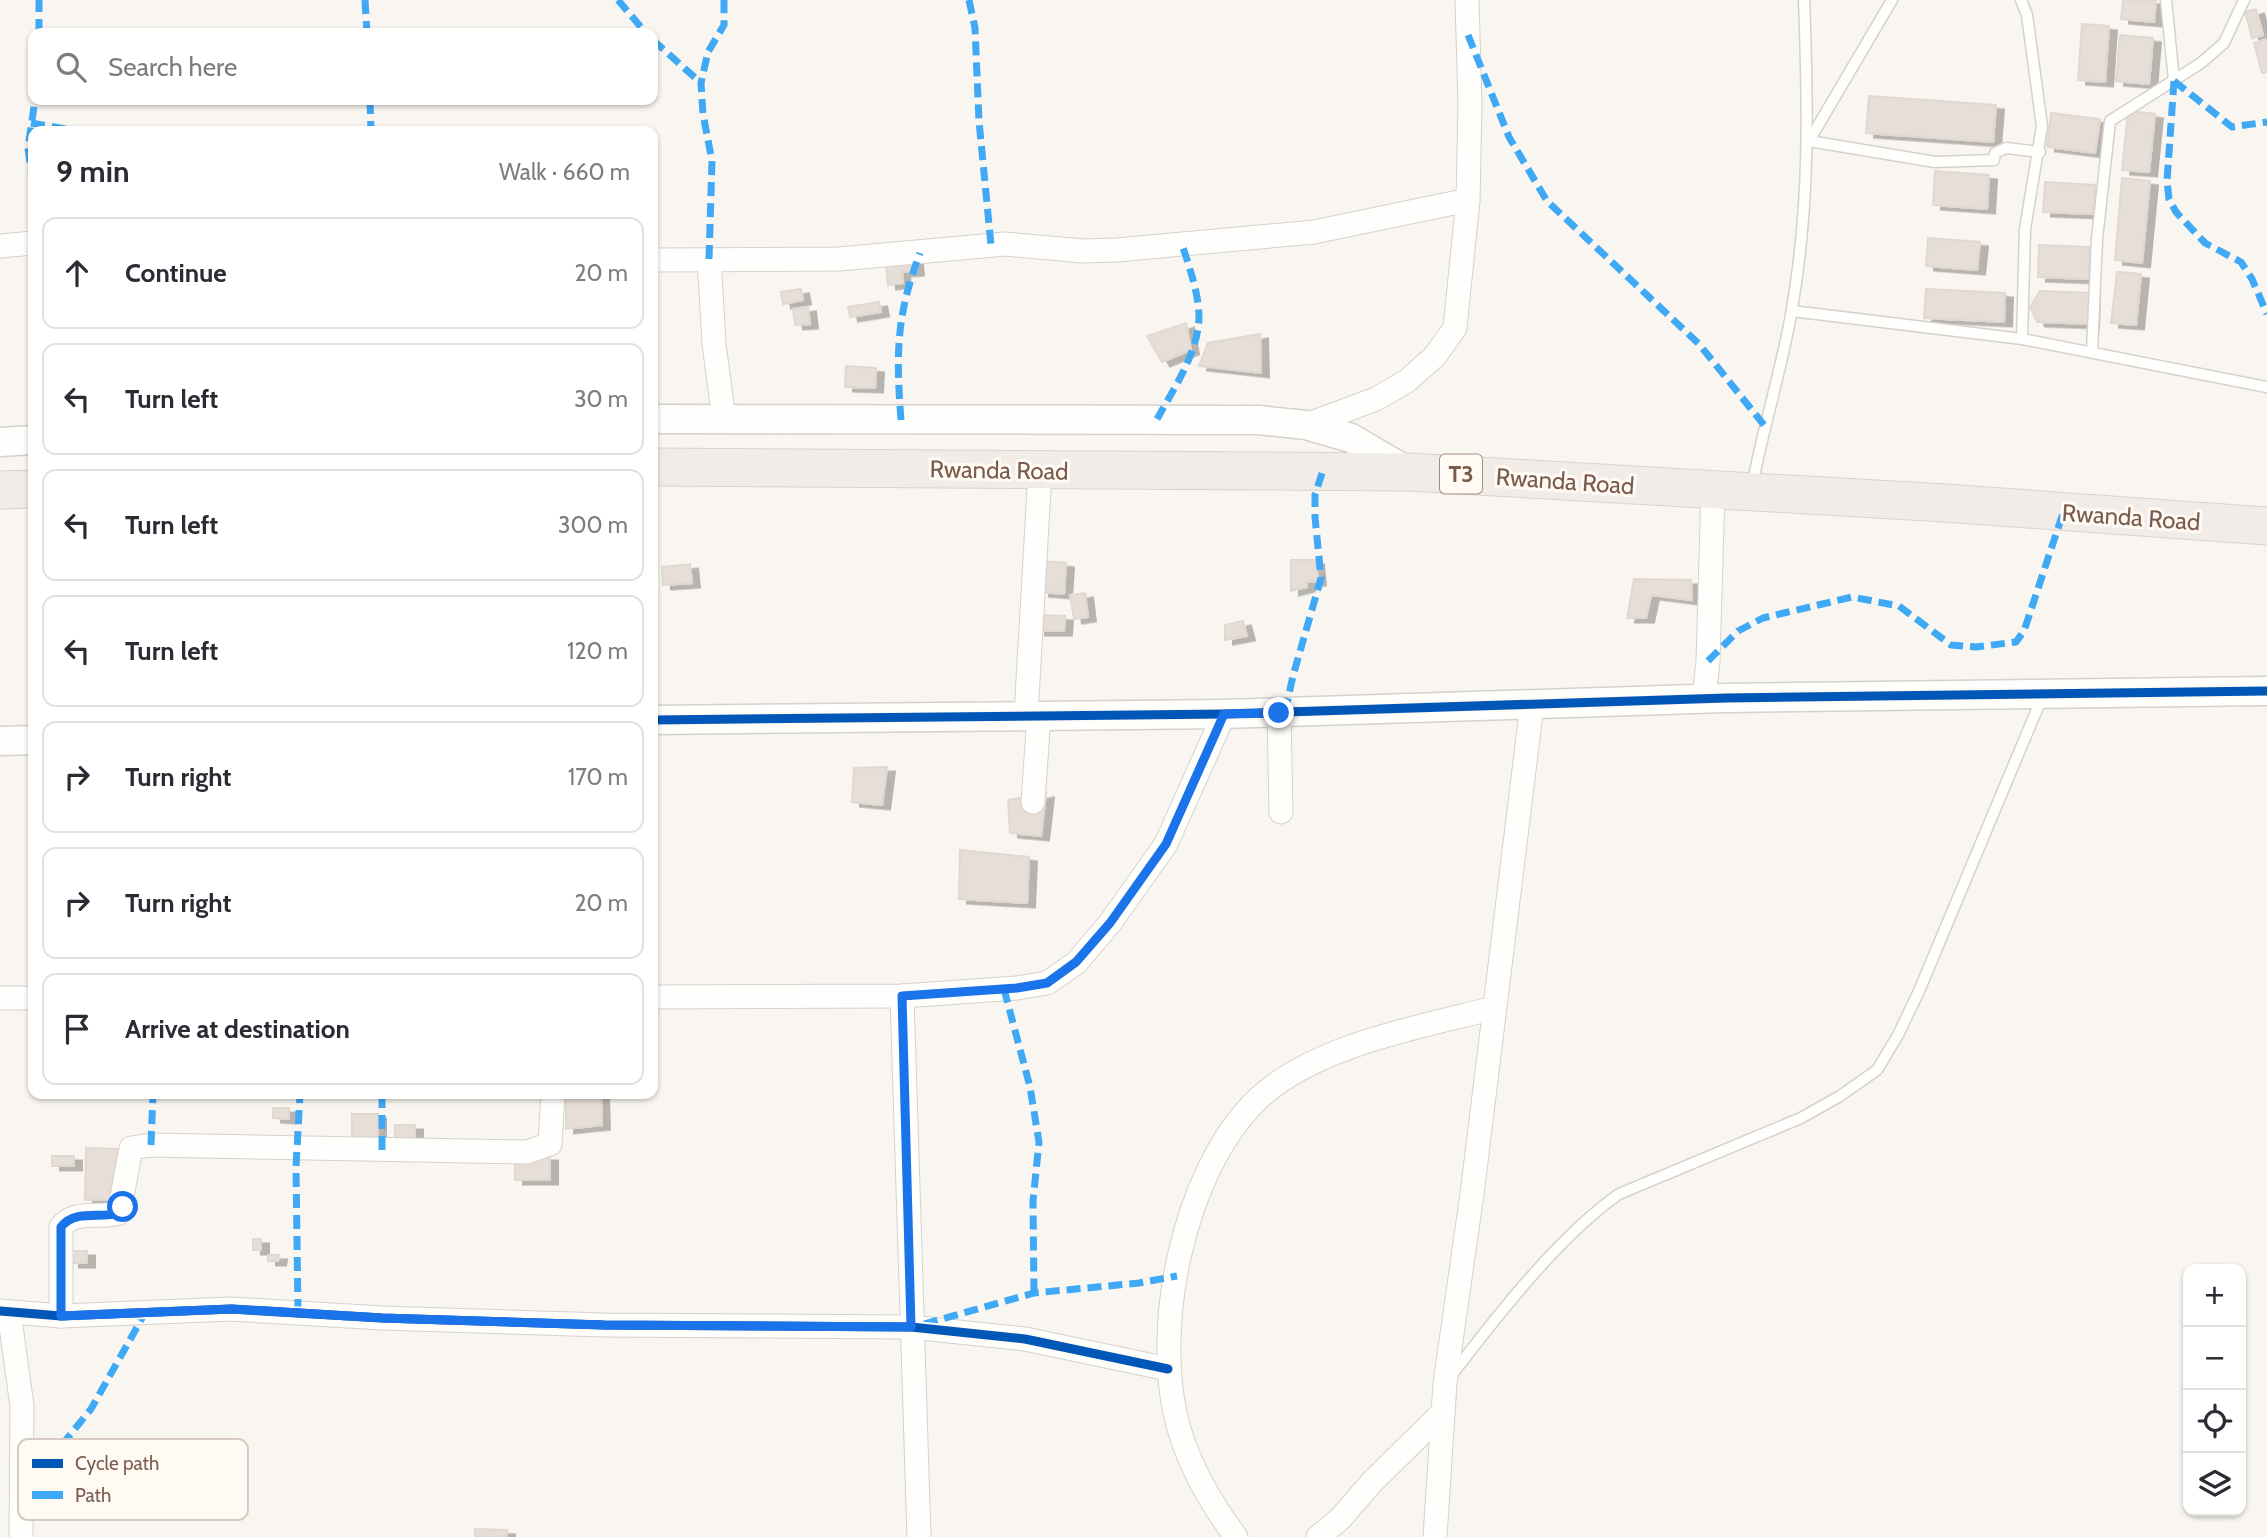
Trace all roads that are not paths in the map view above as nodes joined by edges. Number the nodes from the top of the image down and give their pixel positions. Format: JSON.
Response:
{"nodes":[{"id":1,"x":1467,"y":0,"type":"edge"},
{"id":2,"x":1804,"y":0,"type":"edge"},
{"id":3,"x":2021,"y":0,"type":"edge"},
{"id":4,"x":2166,"y":0,"type":"edge"},
{"id":5,"x":2244,"y":0,"type":"edge"},
{"id":6,"x":1890,"y":1,"type":"edge"},
{"id":7,"x":2174,"y":81,"type":"junction"},
{"id":8,"x":1809,"y":141,"type":"junction"},
{"id":9,"x":2040,"y":152,"type":"junction"},
{"id":10,"x":1468,"y":200,"type":"junction"},
{"id":11,"x":28,"y":243,"type":"edge"},
{"id":12,"x":0,"y":246,"type":"edge"},
{"id":13,"x":709,"y":259,"type":"junction"},
{"id":14,"x":658,"y":260,"type":"edge"},
{"id":15,"x":1792,"y":311,"type":"junction"},
{"id":16,"x":2022,"y":339,"type":"junction"},
{"id":17,"x":2092,"y":351,"type":"junction"},
{"id":18,"x":2267,"y":387,"type":"edge"},
{"id":19,"x":658,"y":419,"type":"edge"},
{"id":20,"x":724,"y":419,"type":"junction"},
{"id":21,"x":1306,"y":425,"type":"junction"},
{"id":22,"x":28,"y":440,"type":"edge"},
{"id":23,"x":0,"y":442,"type":"edge"},
{"id":24,"x":658,"y":467,"type":"edge"},
{"id":25,"x":1040,"y":472,"type":"junction"},
{"id":26,"x":1409,"y":472,"type":"junction"},
{"id":27,"x":28,"y":489,"type":"edge"},
{"id":28,"x":0,"y":490,"type":"edge"},
{"id":29,"x":1713,"y":490,"type":"junction"},
{"id":30,"x":1751,"y":493,"type":"junction"},
{"id":31,"x":2267,"y":526,"type":"edge"},
{"id":32,"x":2267,"y":691,"type":"edge"},
{"id":33,"x":2044,"y":693,"type":"junction"},
{"id":34,"x":1704,"y":699,"type":"junction"},
{"id":35,"x":1532,"y":705,"type":"junction"},
{"id":36,"x":1279,"y":713,"type":"junction"},
{"id":37,"x":1224,"y":714,"type":"junction"},
{"id":38,"x":1032,"y":715,"type":"junction"},
{"id":39,"x":658,"y":720,"type":"edge"},
{"id":40,"x":28,"y":740,"type":"edge"},
{"id":41,"x":0,"y":741,"type":"edge"},
{"id":42,"x":1033,"y":802,"type":"dead end"},
{"id":43,"x":1282,"y":812,"type":"dead end"},
{"id":44,"x":902,"y":996,"type":"junction"},
{"id":45,"x":658,"y":997,"type":"edge"},
{"id":46,"x":0,"y":998,"type":"edge"},
{"id":47,"x":28,"y":998,"type":"edge"},
{"id":48,"x":1494,"y":1008,"type":"junction"},
{"id":49,"x":553,"y":1099,"type":"edge"},
{"id":50,"x":5,"y":1312,"type":"edge"},
{"id":51,"x":61,"y":1316,"type":"junction"},
{"id":52,"x":911,"y":1327,"type":"junction"},
{"id":53,"x":1168,"y":1368,"type":"junction"},
{"id":54,"x":1445,"y":1383,"type":"junction"},
{"id":55,"x":1443,"y":1412,"type":"junction"},
{"id":56,"x":22,"y":1439,"type":"edge"},
{"id":57,"x":919,"y":1537,"type":"edge"},
{"id":58,"x":1236,"y":1537,"type":"edge"},
{"id":59,"x":1318,"y":1537,"type":"edge"},
{"id":60,"x":1435,"y":1537,"type":"edge"}],
"edges":[{"from":1,"to":10,"type":"street"},
{"from":2,"to":8,"type":"lane"},
{"from":3,"to":9,"type":"lane"},
{"from":4,"to":7,"type":"lane"},
{"from":5,"to":7,"type":"lane"},
{"from":6,"to":8,"type":"lane"},
{"from":7,"to":17,"type":"lane"},
{"from":8,"to":9,"type":"lane"},
{"from":8,"to":15,"type":"lane"},
{"from":9,"to":16,"type":"lane"},
{"from":10,"to":13,"type":"street"},
{"from":10,"to":21,"type":"street"},
{"from":11,"to":12,"type":"street"},
{"from":13,"to":14,"type":"street"},
{"from":13,"to":20,"type":"street"},
{"from":15,"to":16,"type":"lane"},
{"from":15,"to":30,"type":"lane"},
{"from":16,"to":17,"type":"lane"},
{"from":17,"to":18,"type":"lane"},
{"from":19,"to":20,"type":"street"},
{"from":20,"to":21,"type":"street"},
{"from":21,"to":26,"type":"street"},
{"from":22,"to":23,"type":"street"},
{"from":24,"to":25,"type":"highway","name":"Rwanda Road","number":"T3"},
{"from":25,"to":26,"type":"highway","name":"Rwanda Road","number":"T3"},
{"from":25,"to":38,"type":"street"},
{"from":26,"to":29,"type":"highway","name":"Rwanda Road","number":"T3"},
{"from":27,"to":28,"type":"highway"},
{"from":29,"to":30,"type":"highway","name":"Rwanda Road","number":"T3"},
{"from":29,"to":34,"type":"street"},
{"from":30,"to":31,"type":"highway","name":"Rwanda Road","number":"T3"},
{"from":32,"to":33,"type":"street"},
{"from":33,"to":34,"type":"street"},
{"from":33,"to":54,"type":"lane"},
{"from":34,"to":35,"type":"street"},
{"from":35,"to":36,"type":"street"},
{"from":35,"to":48,"type":"street"},
{"from":36,"to":37,"type":"street"},
{"from":36,"to":43,"type":"street"},
{"from":37,"to":38,"type":"street"},
{"from":37,"to":44,"type":"street"},
{"from":38,"to":39,"type":"street"},
{"from":38,"to":42,"type":"street"},
{"from":40,"to":41,"type":"street"},
{"from":44,"to":45,"type":"street"},
{"from":44,"to":52,"type":"street"},
{"from":46,"to":47,"type":"street"},
{"from":48,"to":53,"type":"street"},
{"from":48,"to":54,"type":"street"},
{"from":49,"to":51,"type":"street"},
{"from":50,"to":51,"type":"street"},
{"from":50,"to":56,"type":"street"},
{"from":51,"to":52,"type":"street"},
{"from":52,"to":53,"type":"street"},
{"from":52,"to":57,"type":"street"},
{"from":53,"to":58,"type":"street"},
{"from":54,"to":55,"type":"street"},
{"from":55,"to":59,"type":"street"},
{"from":55,"to":60,"type":"street"}]}
